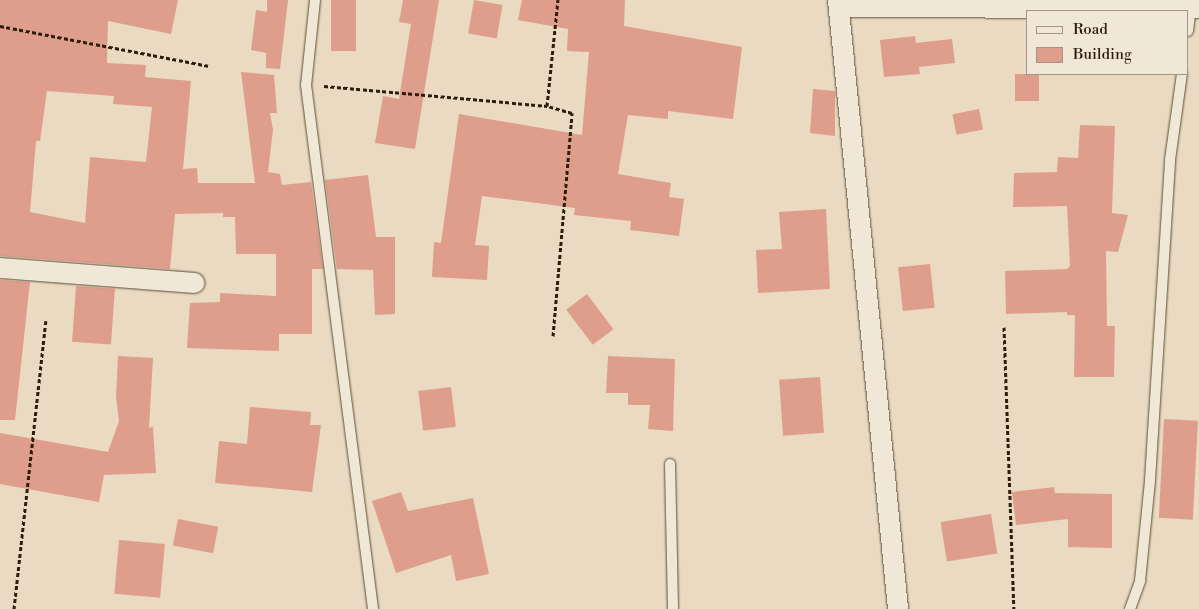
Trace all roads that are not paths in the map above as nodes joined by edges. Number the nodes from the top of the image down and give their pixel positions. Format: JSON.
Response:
{"nodes":[{"id":1,"x":315,"y":0,"type":"edge"},
{"id":2,"x":839,"y":4,"type":"edge"},
{"id":3,"x":1195,"y":8,"type":"edge"},
{"id":4,"x":1189,"y":28,"type":"edge"},
{"id":5,"x":1182,"y":75,"type":"edge"},
{"id":6,"x":0,"y":268,"type":"edge"},
{"id":7,"x":194,"y":282,"type":"dead end"},
{"id":8,"x":670,"y":464,"type":"dead end"},
{"id":9,"x":373,"y":609,"type":"edge"},
{"id":10,"x":673,"y":609,"type":"edge"},
{"id":11,"x":898,"y":609,"type":"edge"},
{"id":12,"x":1130,"y":609,"type":"edge"}],
"edges":[{"from":1,"to":9,"type":"lane"},
{"from":2,"to":3,"type":"street"},
{"from":2,"to":11,"type":"street"},
{"from":3,"to":4,"type":"lane"},
{"from":5,"to":12,"type":"lane"},
{"from":6,"to":7,"type":"street"},
{"from":8,"to":10,"type":"lane"}]}
